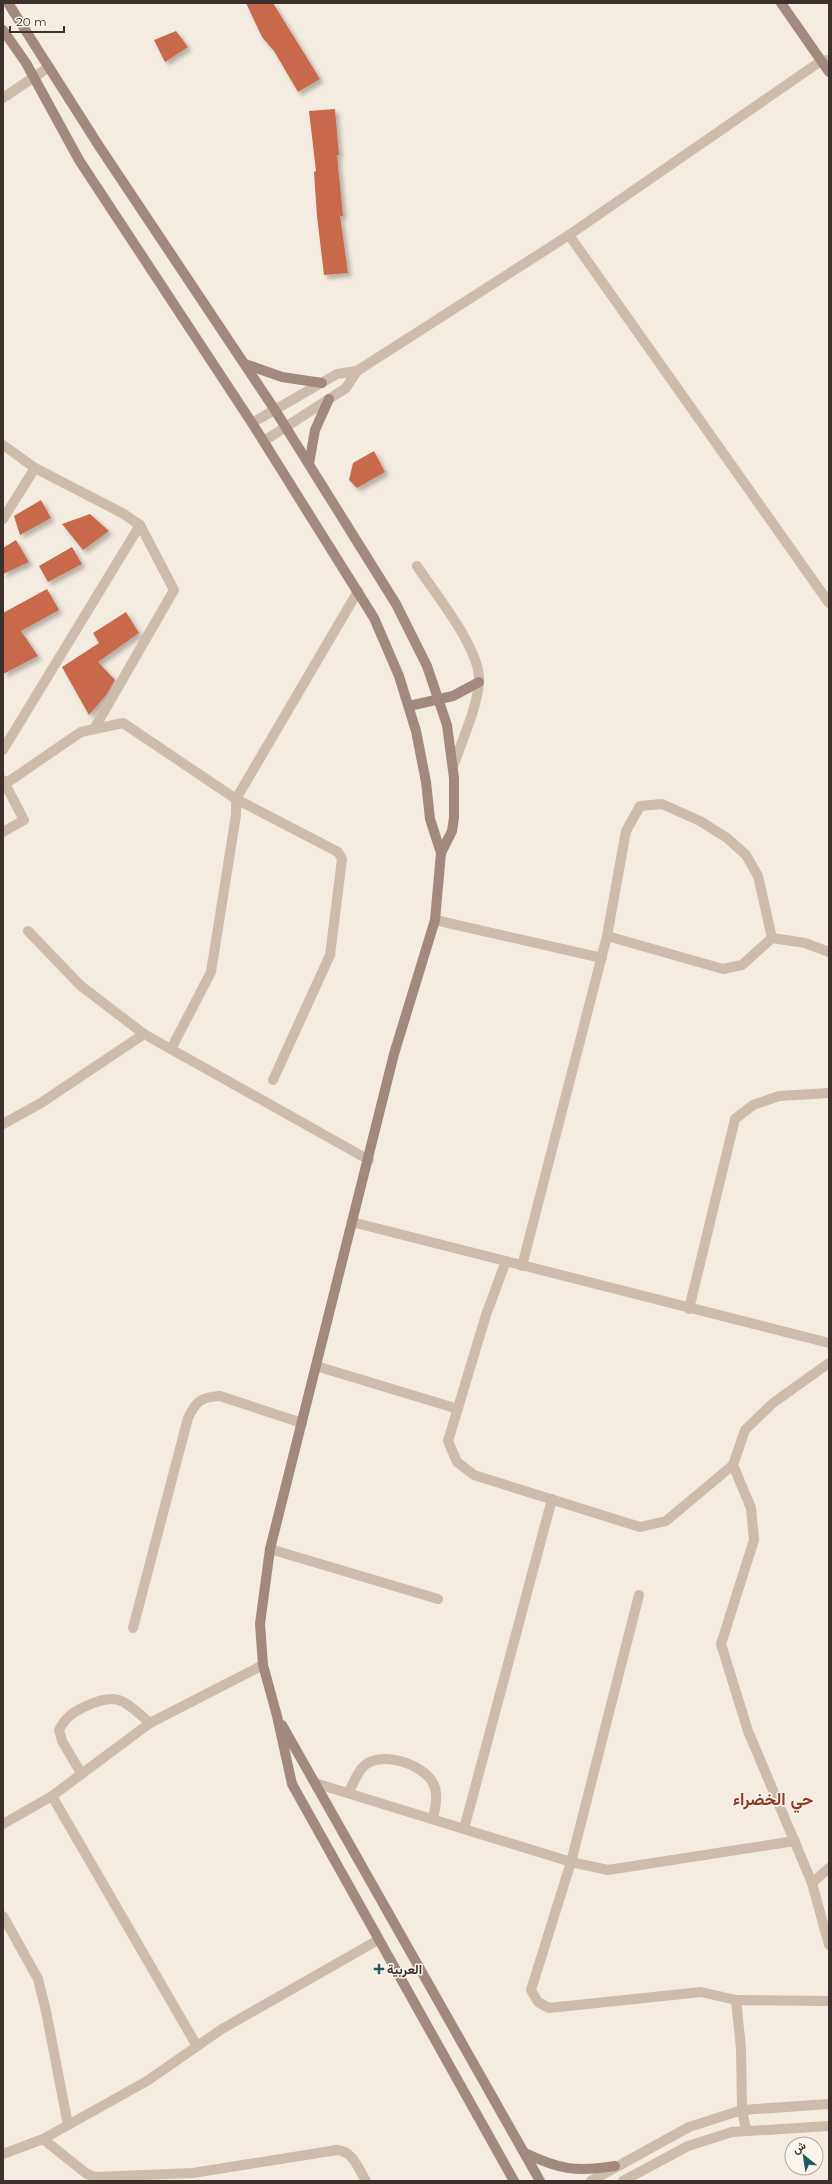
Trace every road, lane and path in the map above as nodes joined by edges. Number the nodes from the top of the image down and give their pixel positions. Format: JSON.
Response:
{"nodes":[{"id":1,"x":8,"y":3,"type":"edge"},
{"id":2,"x":781,"y":3,"type":"edge"},
{"id":3,"x":3,"y":30,"type":"edge"},
{"id":4,"x":825,"y":61,"type":"edge"},
{"id":5,"x":49,"y":66,"type":"junction"},
{"id":6,"x":829,"y":72,"type":"edge"},
{"id":7,"x":33,"y":78,"type":"junction"},
{"id":8,"x":3,"y":98,"type":"edge"},
{"id":9,"x":569,"y":235,"type":"junction"},
{"id":10,"x":245,"y":364,"type":"junction"},
{"id":11,"x":357,"y":370,"type":"junction"},
{"id":12,"x":322,"y":383,"type":"junction"},
{"id":13,"x":329,"y":399,"type":"junction"},
{"id":14,"x":275,"y":410,"type":"junction"},
{"id":15,"x":252,"y":423,"type":"junction"},
{"id":16,"x":286,"y":427,"type":"junction"},
{"id":17,"x":264,"y":441,"type":"junction"},
{"id":18,"x":3,"y":445,"type":"edge"},
{"id":19,"x":309,"y":464,"type":"junction"},
{"id":20,"x":35,"y":468,"type":"junction"},
{"id":21,"x":3,"y":519,"type":"edge"},
{"id":22,"x":140,"y":525,"type":"junction"},
{"id":23,"x":417,"y":566,"type":"dead end"},
{"id":24,"x":358,"y":591,"type":"junction"},
{"id":25,"x":829,"y":603,"type":"edge"},
{"id":26,"x":479,"y":682,"type":"junction"},
{"id":27,"x":438,"y":700,"type":"junction"},
{"id":28,"x":409,"y":706,"type":"junction"},
{"id":29,"x":94,"y":729,"type":"junction"},
{"id":30,"x":3,"y":750,"type":"edge"},
{"id":31,"x":453,"y":768,"type":"junction"},
{"id":32,"x":4,"y":782,"type":"edge"},
{"id":33,"x":236,"y":799,"type":"junction"},
{"id":34,"x":3,"y":832,"type":"edge"},
{"id":35,"x":441,"y":853,"type":"junction"},
{"id":36,"x":435,"y":920,"type":"junction"},
{"id":37,"x":28,"y":931,"type":"dead end"},
{"id":38,"x":607,"y":936,"type":"junction"},
{"id":39,"x":772,"y":938,"type":"junction"},
{"id":40,"x":829,"y":952,"type":"edge"},
{"id":41,"x":602,"y":958,"type":"junction"},
{"id":42,"x":144,"y":1034,"type":"junction"},
{"id":43,"x":171,"y":1049,"type":"junction"},
{"id":44,"x":273,"y":1080,"type":"dead end"},
{"id":45,"x":829,"y":1093,"type":"edge"},
{"id":46,"x":3,"y":1124,"type":"edge"},
{"id":47,"x":369,"y":1160,"type":"junction"},
{"id":48,"x":352,"y":1222,"type":"junction"},
{"id":49,"x":506,"y":1262,"type":"junction"},
{"id":50,"x":522,"y":1266,"type":"junction"},
{"id":51,"x":689,"y":1309,"type":"junction"},
{"id":52,"x":829,"y":1343,"type":"edge"},
{"id":53,"x":829,"y":1363,"type":"edge"},
{"id":54,"x":316,"y":1366,"type":"junction"},
{"id":55,"x":458,"y":1409,"type":"junction"},
{"id":56,"x":302,"y":1423,"type":"junction"},
{"id":57,"x":733,"y":1465,"type":"junction"},
{"id":58,"x":552,"y":1499,"type":"junction"},
{"id":59,"x":270,"y":1549,"type":"junction"},
{"id":60,"x":639,"y":1595,"type":"dead end"},
{"id":61,"x":438,"y":1599,"type":"dead end"},
{"id":62,"x":133,"y":1628,"type":"dead end"},
{"id":63,"x":262,"y":1665,"type":"junction"},
{"id":64,"x":277,"y":1716,"type":"junction"},
{"id":65,"x":150,"y":1723,"type":"junction"},
{"id":66,"x":80,"y":1773,"type":"junction"},
{"id":67,"x":315,"y":1783,"type":"junction"},
{"id":68,"x":348,"y":1793,"type":"junction"},
{"id":69,"x":52,"y":1796,"type":"junction"},
{"id":70,"x":433,"y":1819,"type":"junction"},
{"id":71,"x":3,"y":1824,"type":"edge"},
{"id":72,"x":464,"y":1829,"type":"junction"},
{"id":73,"x":795,"y":1841,"type":"junction"},
{"id":74,"x":571,"y":1862,"type":"junction"},
{"id":75,"x":829,"y":1868,"type":"edge"},
{"id":76,"x":812,"y":1883,"type":"junction"},
{"id":77,"x":3,"y":1916,"type":"edge"},
{"id":78,"x":378,"y":1940,"type":"junction"},
{"id":79,"x":829,"y":1945,"type":"edge"},
{"id":80,"x":736,"y":2000,"type":"junction"},
{"id":81,"x":829,"y":2001,"type":"edge"},
{"id":82,"x":197,"y":2046,"type":"junction"},
{"id":83,"x":829,"y":2104,"type":"edge"},
{"id":84,"x":742,"y":2110,"type":"junction"},
{"id":85,"x":68,"y":2125,"type":"junction"},
{"id":86,"x":829,"y":2126,"type":"edge"},
{"id":87,"x":746,"y":2130,"type":"junction"},
{"id":88,"x":43,"y":2139,"type":"junction"},
{"id":89,"x":524,"y":2153,"type":"junction"},
{"id":90,"x":3,"y":2154,"type":"edge"},
{"id":91,"x":615,"y":2166,"type":"junction"},
{"id":92,"x":366,"y":2181,"type":"edge"},
{"id":93,"x":514,"y":2181,"type":"edge"},
{"id":94,"x":540,"y":2181,"type":"edge"},
{"id":95,"x":591,"y":2181,"type":"edge"},
{"id":96,"x":623,"y":2181,"type":"edge"}],
"edges":[{"from":1,"to":5,"type":"street"},
{"from":2,"to":4,"type":"street"},
{"from":3,"to":7,"type":"street"},
{"from":4,"to":6,"type":"street"},
{"from":4,"to":9,"type":"street"},
{"from":5,"to":7,"type":"street"},
{"from":5,"to":10,"type":"street"},
{"from":7,"to":8,"type":"street"},
{"from":7,"to":15,"type":"street"},
{"from":9,"to":11,"type":"street"},
{"from":9,"to":25,"type":"street"},
{"from":10,"to":12,"type":"street"},
{"from":10,"to":14,"type":"street"},
{"from":11,"to":12,"type":"street"},
{"from":11,"to":13,"type":"street"},
{"from":12,"to":14,"type":"street"},
{"from":13,"to":16,"type":"street"},
{"from":13,"to":19,"type":"street"},
{"from":14,"to":15,"type":"street"},
{"from":14,"to":16,"type":"street"},
{"from":15,"to":17,"type":"street"},
{"from":16,"to":17,"type":"street"},
{"from":16,"to":19,"type":"street"},
{"from":17,"to":24,"type":"street"},
{"from":18,"to":20,"type":"street"},
{"from":19,"to":27,"type":"street"},
{"from":20,"to":21,"type":"street"},
{"from":20,"to":22,"type":"street"},
{"from":22,"to":29,"type":"street"},
{"from":22,"to":30,"type":"street"},
{"from":23,"to":26,"type":"street"},
{"from":24,"to":28,"type":"street"},
{"from":24,"to":33,"type":"street"},
{"from":26,"to":27,"type":"street"},
{"from":26,"to":31,"type":"street"},
{"from":27,"to":28,"type":"street"},
{"from":27,"to":31,"type":"street"},
{"from":28,"to":35,"type":"street"},
{"from":29,"to":32,"type":"street"},
{"from":29,"to":33,"type":"street"},
{"from":31,"to":35,"type":"street"},
{"from":32,"to":34,"type":"street"},
{"from":33,"to":43,"type":"street"},
{"from":33,"to":44,"type":"street"},
{"from":35,"to":36,"type":"street"},
{"from":36,"to":41,"type":"street"},
{"from":36,"to":47,"type":"street"},
{"from":37,"to":42,"type":"street"},
{"from":38,"to":39,"type":"street"},
{"from":38,"to":39,"type":"street"},
{"from":38,"to":41,"type":"street"},
{"from":39,"to":40,"type":"street"},
{"from":41,"to":50,"type":"street"},
{"from":42,"to":43,"type":"street"},
{"from":42,"to":46,"type":"street"},
{"from":43,"to":47,"type":"street"},
{"from":45,"to":51,"type":"street"},
{"from":47,"to":48,"type":"street"},
{"from":48,"to":49,"type":"street"},
{"from":48,"to":54,"type":"street"},
{"from":49,"to":50,"type":"street"},
{"from":49,"to":55,"type":"street"},
{"from":50,"to":51,"type":"street"},
{"from":51,"to":52,"type":"street"},
{"from":53,"to":57,"type":"street"},
{"from":54,"to":55,"type":"street"},
{"from":54,"to":56,"type":"street"},
{"from":55,"to":58,"type":"street"},
{"from":56,"to":59,"type":"street"},
{"from":56,"to":62,"type":"street"},
{"from":57,"to":58,"type":"street"},
{"from":57,"to":73,"type":"street"},
{"from":58,"to":72,"type":"street"},
{"from":59,"to":61,"type":"street"},
{"from":59,"to":63,"type":"street"},
{"from":60,"to":74,"type":"street"},
{"from":63,"to":64,"type":"street"},
{"from":63,"to":65,"type":"street"},
{"from":64,"to":67,"type":"street"},
{"from":64,"to":78,"type":"street"},
{"from":65,"to":66,"type":"street"},
{"from":65,"to":66,"type":"street"},
{"from":66,"to":69,"type":"street"},
{"from":67,"to":68,"type":"street"},
{"from":67,"to":89,"type":"street"},
{"from":68,"to":70,"type":"street"},
{"from":68,"to":70,"type":"street"},
{"from":69,"to":71,"type":"street"},
{"from":69,"to":82,"type":"street"},
{"from":70,"to":72,"type":"street"},
{"from":72,"to":74,"type":"street"},
{"from":73,"to":74,"type":"street"},
{"from":73,"to":76,"type":"street"},
{"from":74,"to":80,"type":"street"},
{"from":75,"to":76,"type":"street"},
{"from":76,"to":79,"type":"street"},
{"from":77,"to":85,"type":"street"},
{"from":78,"to":82,"type":"street"},
{"from":78,"to":93,"type":"street"},
{"from":80,"to":81,"type":"street"},
{"from":80,"to":84,"type":"street"},
{"from":82,"to":85,"type":"street"},
{"from":83,"to":84,"type":"street"},
{"from":84,"to":87,"type":"street"},
{"from":84,"to":91,"type":"street"},
{"from":85,"to":88,"type":"street"},
{"from":86,"to":87,"type":"street"},
{"from":87,"to":96,"type":"street"},
{"from":88,"to":90,"type":"street"},
{"from":88,"to":92,"type":"street"},
{"from":89,"to":91,"type":"street"},
{"from":89,"to":94,"type":"street"},
{"from":91,"to":95,"type":"street"}]}
